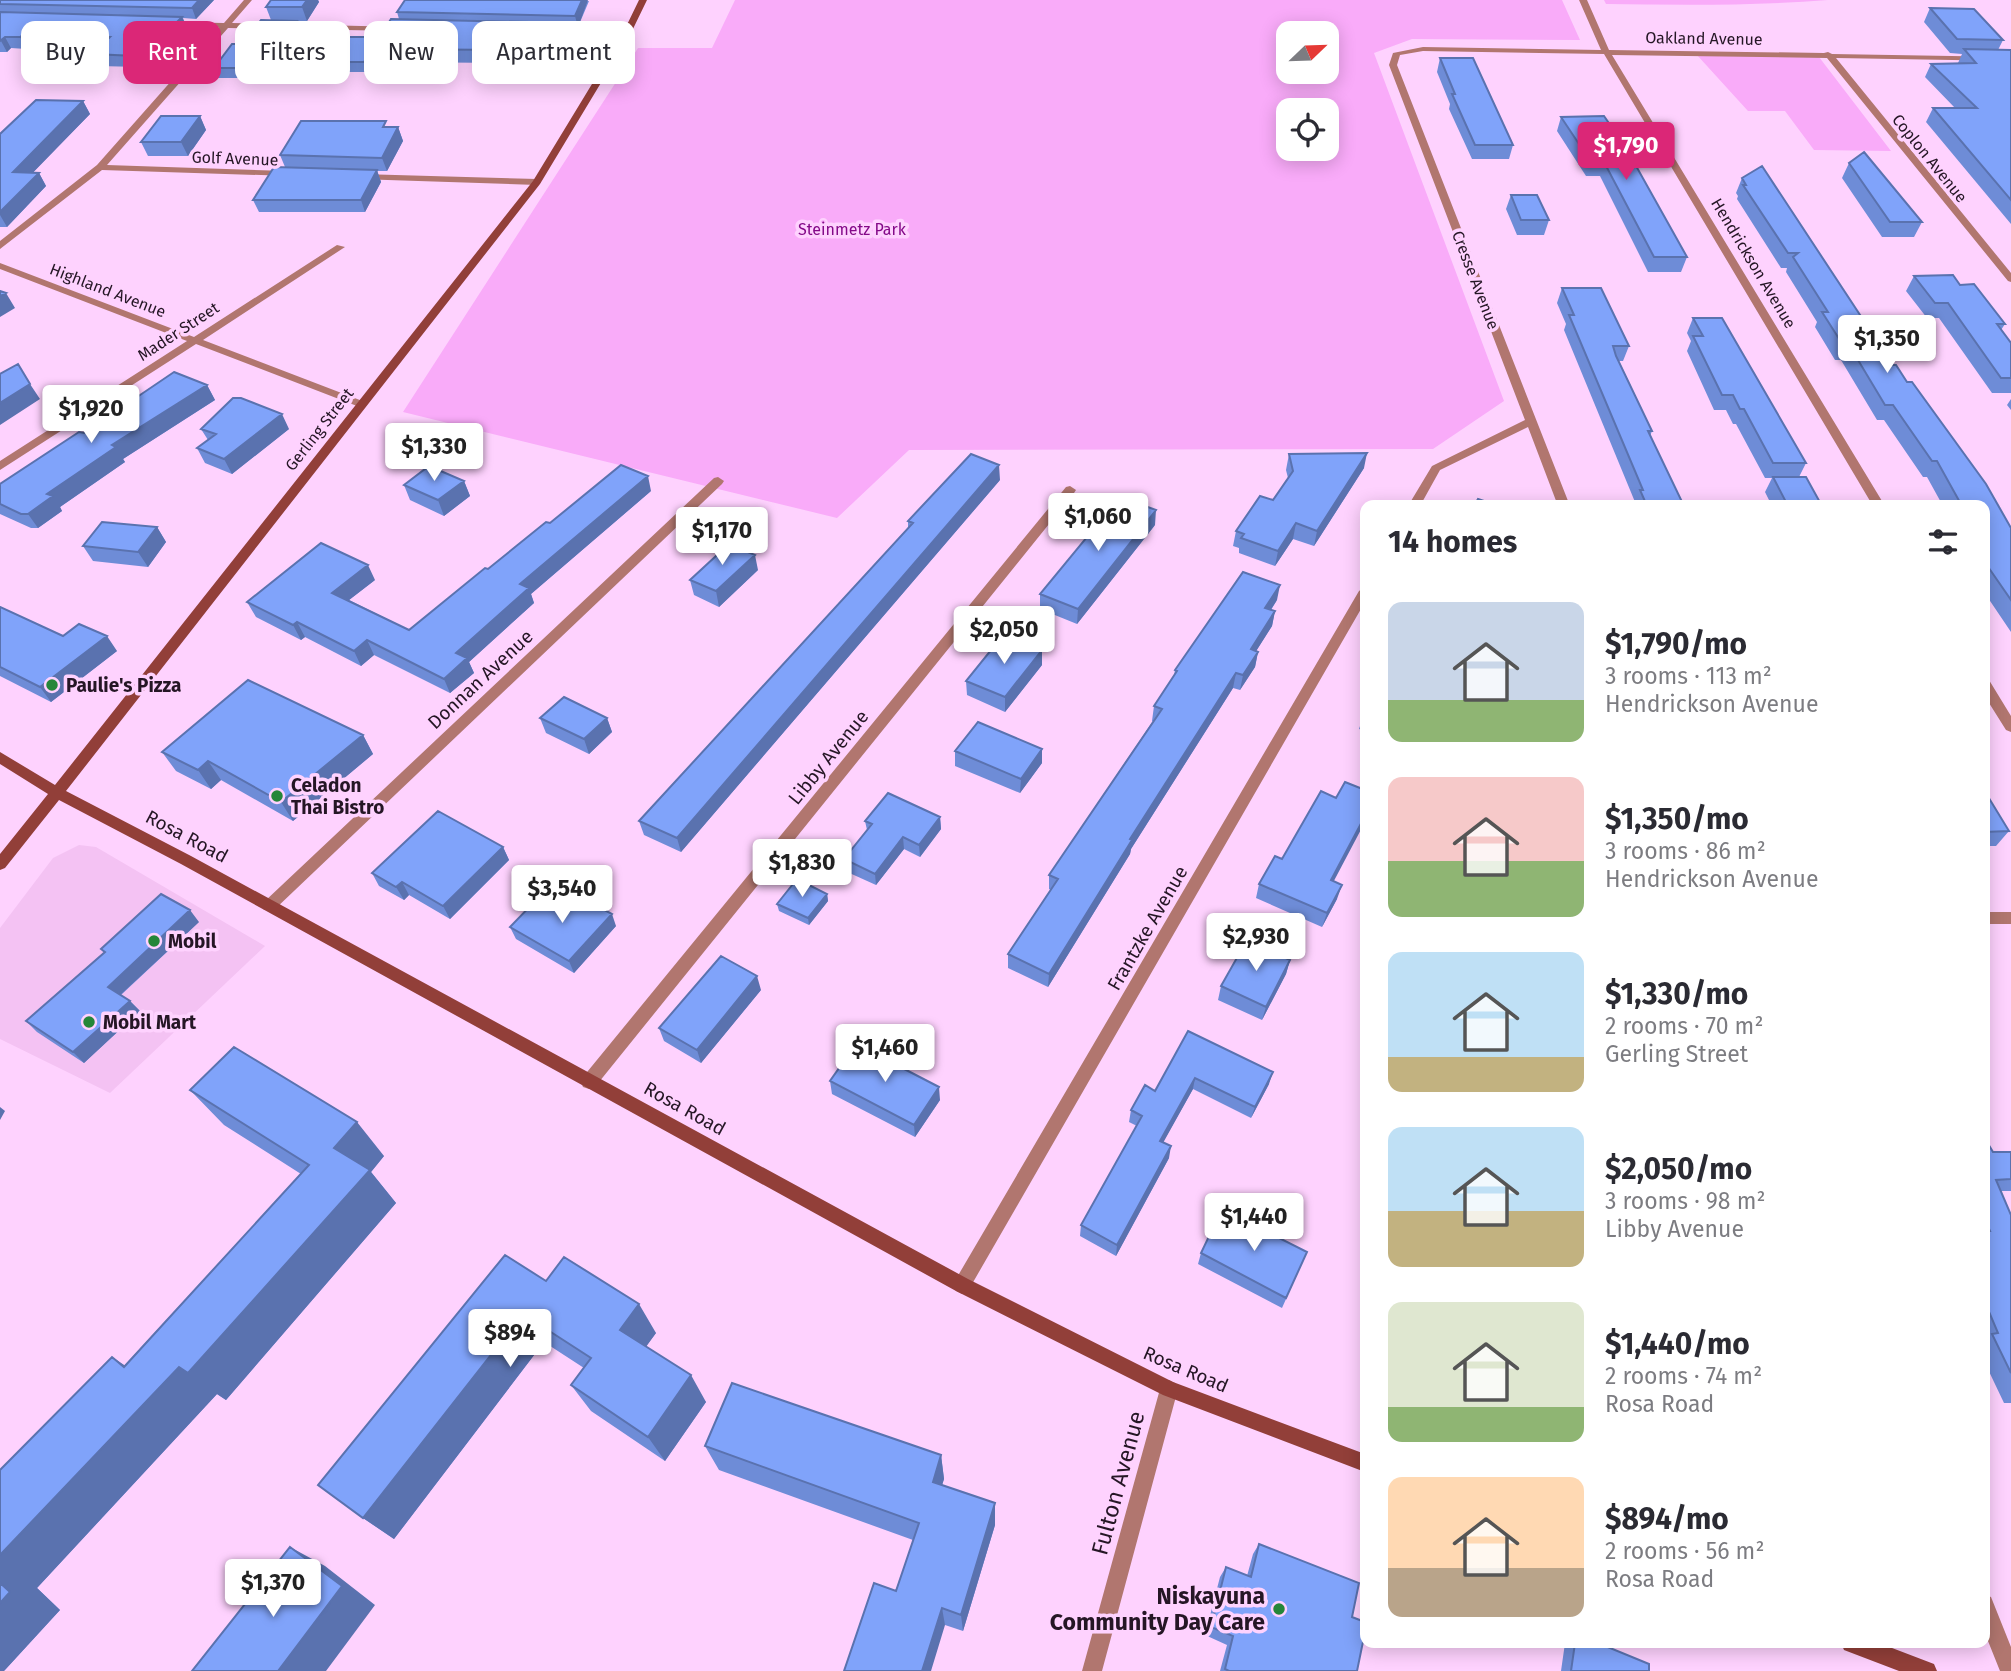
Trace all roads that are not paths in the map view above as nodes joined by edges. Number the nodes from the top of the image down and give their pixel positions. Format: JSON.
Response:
{"nodes":[{"id":1,"x":248,"y":0,"type":"edge"},
{"id":2,"x":643,"y":0,"type":"edge"},
{"id":3,"x":1583,"y":0,"type":"edge"},
{"id":4,"x":633,"y":21,"type":"edge"},
{"id":5,"x":221,"y":25,"type":"edge"},
{"id":6,"x":225,"y":25,"type":"junction"},
{"id":7,"x":364,"y":28,"type":"edge"},
{"id":8,"x":1606,"y":51,"type":"junction"},
{"id":9,"x":1398,"y":53,"type":"joint"},
{"id":10,"x":1828,"y":54,"type":"junction"},
{"id":11,"x":2011,"y":59,"type":"edge"},
{"id":12,"x":596,"y":84,"type":"edge"},
{"id":13,"x":100,"y":167,"type":"junction"},
{"id":14,"x":294,"y":175,"type":"edge"},
{"id":15,"x":349,"y":177,"type":"edge"},
{"id":16,"x":537,"y":182,"type":"junction"},
{"id":17,"x":0,"y":246,"type":"edge"},
{"id":18,"x":340,"y":247,"type":"dead end"},
{"id":19,"x":0,"y":266,"type":"edge"},
{"id":20,"x":2011,"y":279,"type":"edge"},
{"id":21,"x":194,"y":339,"type":"junction"},
{"id":22,"x":360,"y":404,"type":"junction"},
{"id":23,"x":1531,"y":421,"type":"junction"},
{"id":24,"x":0,"y":466,"type":"edge"},
{"id":25,"x":718,"y":481,"type":"dead end"},
{"id":26,"x":1070,"y":490,"type":"dead end"},
{"id":27,"x":1417,"y":500,"type":"edge"},
{"id":28,"x":1562,"y":500,"type":"edge"},
{"id":29,"x":1875,"y":500,"type":"edge"},
{"id":30,"x":1360,"y":600,"type":"edge"},
{"id":31,"x":1990,"y":693,"type":"edge"},
{"id":32,"x":2011,"y":727,"type":"edge"},
{"id":33,"x":0,"y":757,"type":"edge"},
{"id":34,"x":56,"y":792,"type":"junction"},
{"id":35,"x":0,"y":864,"type":"edge"},
{"id":36,"x":269,"y":906,"type":"junction"},
{"id":37,"x":1990,"y":918,"type":"edge"},
{"id":38,"x":2011,"y":918,"type":"edge"},
{"id":39,"x":589,"y":1082,"type":"junction"},
{"id":40,"x":962,"y":1285,"type":"junction"},
{"id":41,"x":1169,"y":1389,"type":"junction"},
{"id":42,"x":1360,"y":1461,"type":"edge"},
{"id":43,"x":1990,"y":1619,"type":"edge"},
{"id":44,"x":1865,"y":1648,"type":"edge"},
{"id":45,"x":1093,"y":1671,"type":"edge"},
{"id":46,"x":1927,"y":1671,"type":"edge"},
{"id":47,"x":2010,"y":1671,"type":"edge"}],
"edges":[{"from":1,"to":6,"type":"street"},
{"from":2,"to":4,"type":"street","name":"Gerling Street"},
{"from":3,"to":8,"type":"street","name":"Hendrickson Avenue"},
{"from":5,"to":6,"type":"street"},
{"from":6,"to":7,"type":"street"},
{"from":6,"to":13,"type":"street"},
{"from":8,"to":9,"type":"street","name":"Oakland Avenue"},
{"from":8,"to":10,"type":"street","name":"Oakland Avenue"},
{"from":8,"to":29,"type":"street","name":"Hendrickson Avenue"},
{"from":9,"to":23,"type":"street","name":"Cresse Avenue"},
{"from":10,"to":11,"type":"street","name":"Oakland Avenue"},
{"from":10,"to":20,"type":"street","name":"Coplon Avenue"},
{"from":12,"to":16,"type":"street","name":"Gerling Street"},
{"from":13,"to":14,"type":"street","name":"Golf Avenue"},
{"from":13,"to":17,"type":"street"},
{"from":15,"to":16,"type":"street"},
{"from":16,"to":22,"type":"street","name":"Gerling Street"},
{"from":18,"to":21,"type":"street","name":"Mader Street"},
{"from":19,"to":21,"type":"street","name":"Highland Avenue"},
{"from":21,"to":22,"type":"street","name":"Highland Avenue"},
{"from":21,"to":24,"type":"street","name":"Mader Street"},
{"from":22,"to":34,"type":"street","name":"Gerling Street"},
{"from":23,"to":27,"type":"street"},
{"from":23,"to":28,"type":"street","name":"Cresse Avenue"},
{"from":25,"to":36,"type":"street","name":"Donnan Avenue"},
{"from":26,"to":39,"type":"street","name":"Libby Avenue"},
{"from":30,"to":40,"type":"street","name":"Frantzke Avenue"},
{"from":31,"to":32,"type":"street"},
{"from":33,"to":34,"type":"street","name":"Rosa Road"},
{"from":34,"to":35,"type":"street","name":"Gerling Street"},
{"from":34,"to":36,"type":"street","name":"Rosa Road"},
{"from":36,"to":39,"type":"street","name":"Rosa Road"},
{"from":37,"to":38,"type":"street"},
{"from":39,"to":40,"type":"street","name":"Rosa Road"},
{"from":40,"to":41,"type":"street","name":"Rosa Road"},
{"from":41,"to":42,"type":"street","name":"Rosa Road"},
{"from":41,"to":45,"type":"street","name":"Fulton Avenue"},
{"from":43,"to":47,"type":"street"},
{"from":44,"to":46,"type":"street"}]}
